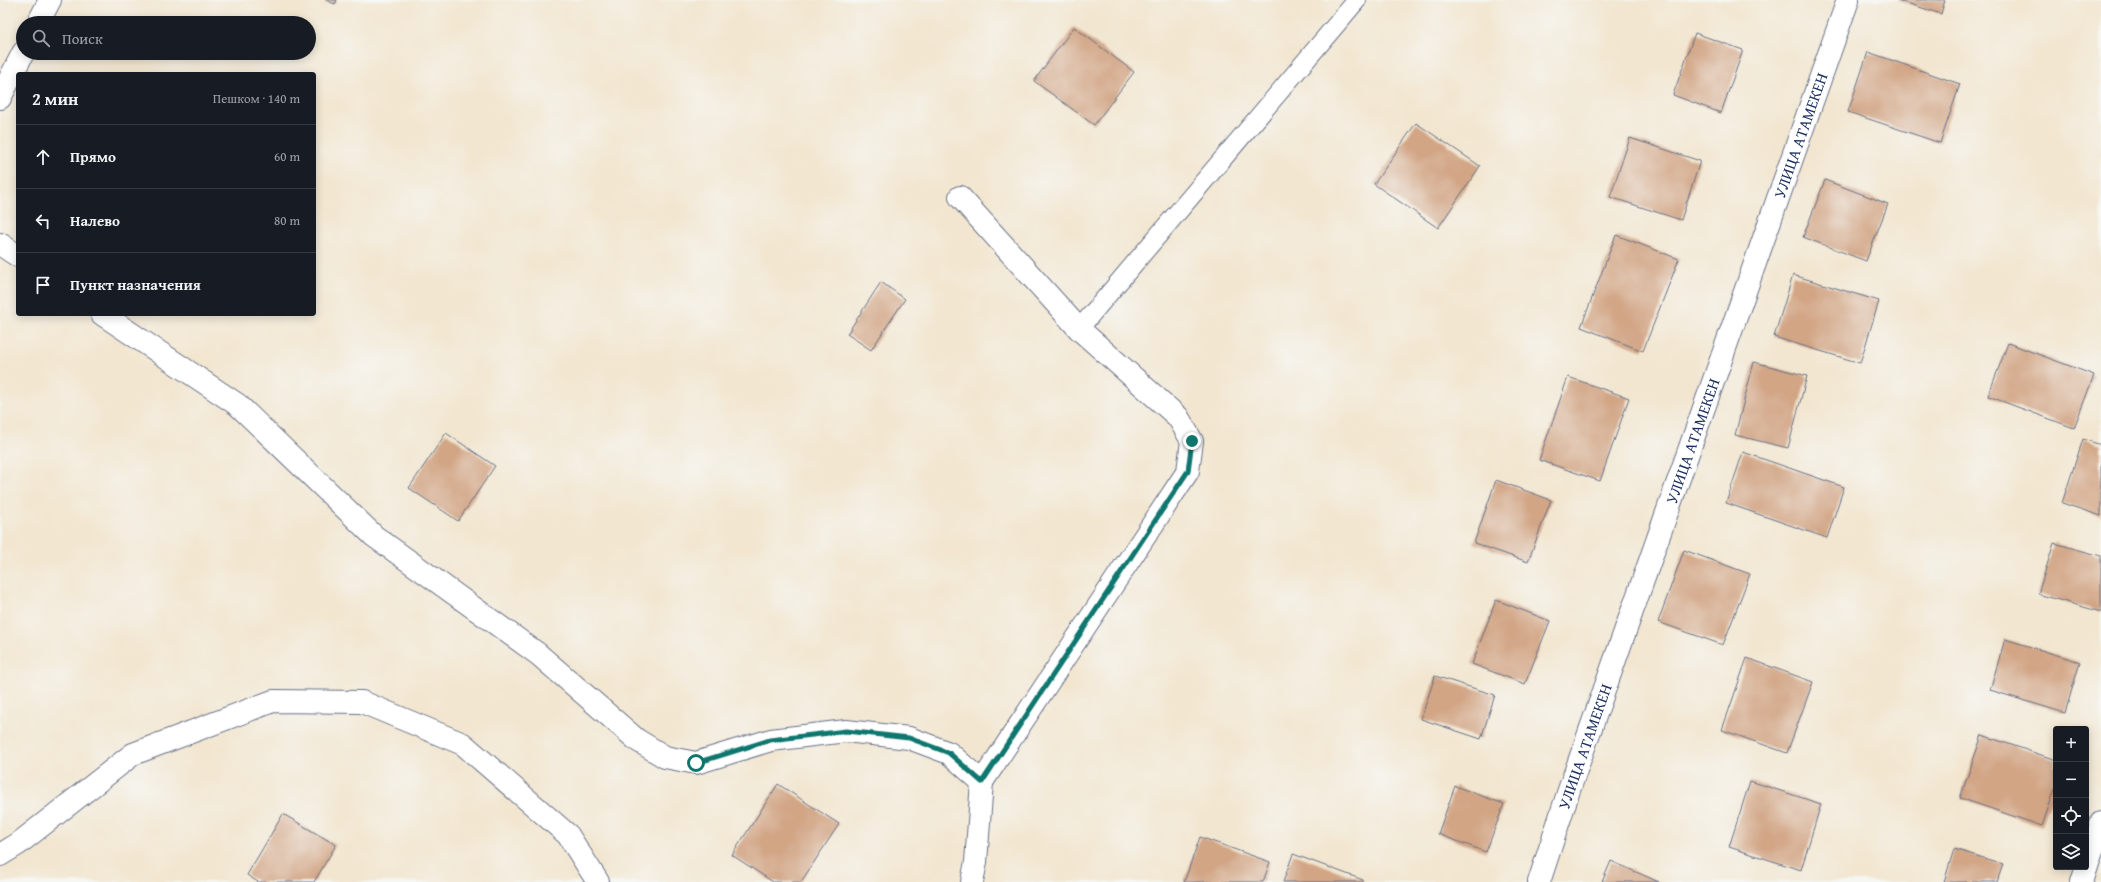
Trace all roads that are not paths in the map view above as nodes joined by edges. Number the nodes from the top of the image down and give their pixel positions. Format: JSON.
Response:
{"nodes":[{"id":1,"x":50,"y":0,"type":"edge"},
{"id":2,"x":1357,"y":0,"type":"edge"},
{"id":3,"x":1848,"y":0,"type":"edge"},
{"id":4,"x":42,"y":16,"type":"edge"},
{"id":5,"x":19,"y":60,"type":"edge"},
{"id":6,"x":0,"y":98,"type":"edge"},
{"id":7,"x":960,"y":197,"type":"dead end"},
{"id":8,"x":0,"y":244,"type":"edge"},
{"id":9,"x":16,"y":255,"type":"edge"},
{"id":10,"x":105,"y":316,"type":"edge"},
{"id":11,"x":1079,"y":329,"type":"junction"},
{"id":12,"x":982,"y":782,"type":"junction"},
{"id":13,"x":2101,"y":823,"type":"edge"},
{"id":14,"x":0,"y":855,"type":"edge"},
{"id":15,"x":598,"y":882,"type":"edge"},
{"id":16,"x":972,"y":882,"type":"edge"},
{"id":17,"x":1539,"y":882,"type":"edge"},
{"id":18,"x":2082,"y":882,"type":"edge"}],
"edges":[{"from":1,"to":4,"type":"street"},
{"from":2,"to":11,"type":"lane"},
{"from":3,"to":17,"type":"street","name":"УЛИЦА АТАМЕКЕН"},
{"from":5,"to":6,"type":"street"},
{"from":7,"to":11,"type":"street"},
{"from":8,"to":9,"type":"street"},
{"from":10,"to":12,"type":"street"},
{"from":11,"to":12,"type":"street"},
{"from":12,"to":16,"type":"street"},
{"from":13,"to":18,"type":"street"},
{"from":14,"to":15,"type":"street"}]}
